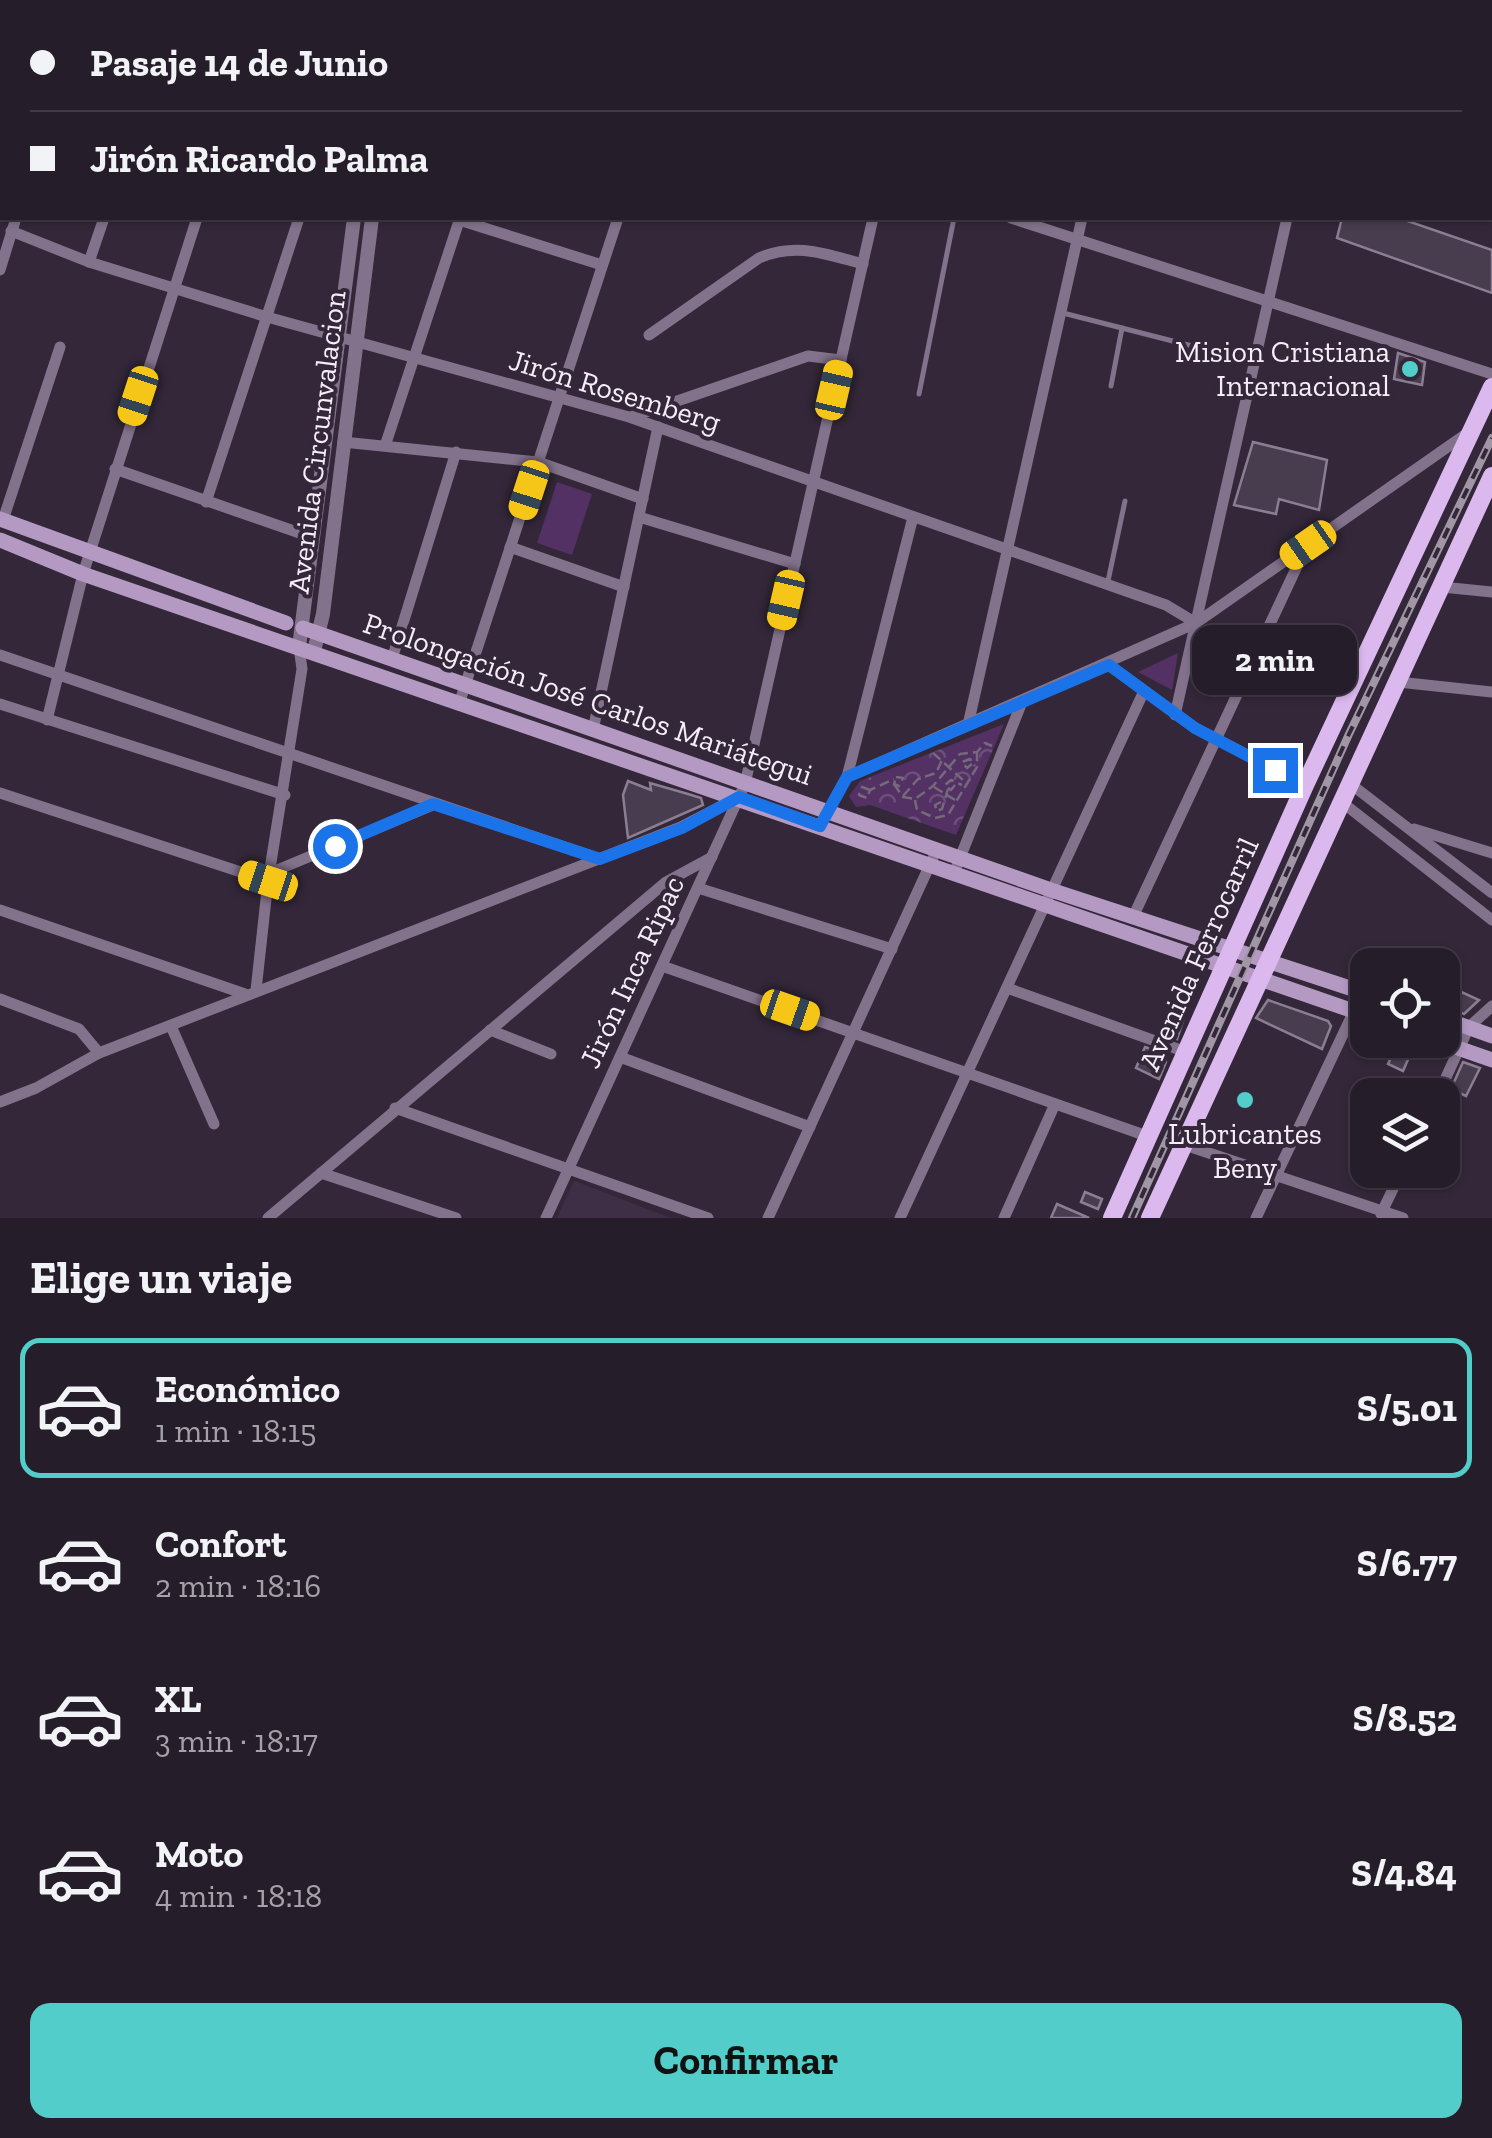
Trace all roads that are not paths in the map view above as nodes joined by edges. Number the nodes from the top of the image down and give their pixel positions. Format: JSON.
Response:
{"nodes":[{"id":1,"x":15,"y":220,"type":"edge"},
{"id":2,"x":103,"y":220,"type":"edge"},
{"id":3,"x":196,"y":220,"type":"edge"},
{"id":4,"x":298,"y":220,"type":"edge"},
{"id":5,"x":354,"y":220,"type":"edge"},
{"id":6,"x":372,"y":220,"type":"edge"},
{"id":7,"x":459,"y":220,"type":"edge"},
{"id":8,"x":462,"y":220,"type":"edge"},
{"id":9,"x":617,"y":220,"type":"edge"},
{"id":10,"x":873,"y":220,"type":"edge"},
{"id":11,"x":954,"y":220,"type":"edge"},
{"id":12,"x":1018,"y":220,"type":"edge"},
{"id":13,"x":1082,"y":220,"type":"edge"},
{"id":14,"x":1287,"y":220,"type":"edge"},
{"id":15,"x":12,"y":231,"type":"junction"},
{"id":16,"x":1077,"y":238,"type":"junction"},
{"id":17,"x":89,"y":262,"type":"junction"},
{"id":18,"x":862,"y":264,"type":"junction"},
{"id":19,"x":602,"y":265,"type":"junction"},
{"id":20,"x":0,"y":270,"type":"edge"},
{"id":21,"x":173,"y":288,"type":"junction"},
{"id":22,"x":1268,"y":299,"type":"junction"},
{"id":23,"x":1061,"y":312,"type":"junction"},
{"id":24,"x":266,"y":317,"type":"junction"},
{"id":25,"x":1122,"y":328,"type":"junction"},
{"id":26,"x":649,"y":335,"type":"dead end"},
{"id":27,"x":342,"y":340,"type":"junction"},
{"id":28,"x":357,"y":344,"type":"junction"},
{"id":29,"x":60,"y":347,"type":"dead end"},
{"id":30,"x":413,"y":359,"type":"junction"},
{"id":31,"x":841,"y":360,"type":"junction"},
{"id":32,"x":1254,"y":362,"type":"junction"},
{"id":33,"x":1492,"y":374,"type":"edge"},
{"id":34,"x":1111,"y":386,"type":"dead end"},
{"id":35,"x":1492,"y":387,"type":"edge"},
{"id":36,"x":919,"y":394,"type":"dead end"},
{"id":37,"x":559,"y":395,"type":"junction"},
{"id":38,"x":629,"y":417,"type":"junction"},
{"id":39,"x":658,"y":427,"type":"junction"},
{"id":40,"x":1472,"y":429,"type":"junction"},
{"id":41,"x":343,"y":442,"type":"junction"},
{"id":42,"x":386,"y":443,"type":"junction"},
{"id":43,"x":456,"y":452,"type":"junction"},
{"id":44,"x":1428,"y":460,"type":"junction"},
{"id":45,"x":538,"y":462,"type":"junction"},
{"id":46,"x":115,"y":469,"type":"junction"},
{"id":47,"x":813,"y":482,"type":"junction"},
{"id":48,"x":1448,"y":482,"type":"junction"},
{"id":49,"x":1490,"y":486,"type":"edge"},
{"id":50,"x":643,"y":498,"type":"junction"},
{"id":51,"x":1125,"y":501,"type":"dead end"},
{"id":52,"x":206,"y":502,"type":"junction"},
{"id":53,"x":639,"y":516,"type":"junction"},
{"id":54,"x":913,"y":517,"type":"junction"},
{"id":55,"x":2,"y":520,"type":"edge"},
{"id":56,"x":314,"y":538,"type":"junction"},
{"id":57,"x":0,"y":540,"type":"edge"},
{"id":58,"x":1308,"y":545,"type":"junction"},
{"id":59,"x":510,"y":548,"type":"junction"},
{"id":60,"x":1009,"y":548,"type":"junction"},
{"id":61,"x":90,"y":553,"type":"junction"},
{"id":62,"x":794,"y":564,"type":"junction"},
{"id":63,"x":83,"y":574,"type":"junction"},
{"id":64,"x":1107,"y":584,"type":"junction"},
{"id":65,"x":624,"y":587,"type":"junction"},
{"id":66,"x":1442,"y":587,"type":"junction"},
{"id":67,"x":1492,"y":592,"type":"edge"},
{"id":68,"x":286,"y":623,"type":"joint"},
{"id":69,"x":1196,"y":623,"type":"junction"},
{"id":70,"x":311,"y":631,"type":"junction"},
{"id":71,"x":307,"y":649,"type":"junction"},
{"id":72,"x":0,"y":655,"type":"edge"},
{"id":73,"x":392,"y":659,"type":"junction"},
{"id":74,"x":1109,"y":665,"type":"junction"},
{"id":75,"x":56,"y":672,"type":"junction"},
{"id":76,"x":1398,"y":682,"type":"junction"},
{"id":77,"x":1144,"y":691,"type":"junction"},
{"id":78,"x":1492,"y":692,"type":"edge"},
{"id":79,"x":463,"y":693,"type":"junction"},
{"id":80,"x":1022,"y":702,"type":"junction"},
{"id":81,"x":0,"y":704,"type":"edge"},
{"id":82,"x":1175,"y":715,"type":"junction"},
{"id":83,"x":47,"y":720,"type":"junction"},
{"id":84,"x":968,"y":725,"type":"junction"},
{"id":85,"x":593,"y":730,"type":"junction"},
{"id":86,"x":1216,"y":739,"type":"junction"},
{"id":87,"x":290,"y":755,"type":"junction"},
{"id":88,"x":847,"y":777,"type":"junction"},
{"id":89,"x":1305,"y":785,"type":"junction"},
{"id":90,"x":1352,"y":785,"type":"junction"},
{"id":91,"x":742,"y":790,"type":"junction"},
{"id":92,"x":0,"y":793,"type":"edge"},
{"id":93,"x":285,"y":795,"type":"junction"},
{"id":94,"x":1344,"y":803,"type":"junction"},
{"id":95,"x":433,"y":804,"type":"junction"},
{"id":96,"x":824,"y":819,"type":"junction"},
{"id":97,"x":1405,"y":826,"type":"junction"},
{"id":98,"x":1492,"y":852,"type":"edge"},
{"id":99,"x":712,"y":857,"type":"junction"},
{"id":100,"x":934,"y":857,"type":"junction"},
{"id":101,"x":600,"y":859,"type":"junction"},
{"id":102,"x":957,"y":865,"type":"junction"},
{"id":103,"x":269,"y":877,"type":"junction"},
{"id":104,"x":698,"y":888,"type":"junction"},
{"id":105,"x":1054,"y":891,"type":"junction"},
{"id":106,"x":1492,"y":893,"type":"edge"},
{"id":107,"x":1045,"y":906,"type":"junction"},
{"id":108,"x":0,"y":910,"type":"edge"},
{"id":109,"x":1132,"y":917,"type":"junction"},
{"id":110,"x":1492,"y":920,"type":"edge"},
{"id":111,"x":892,"y":948,"type":"junction"},
{"id":112,"x":1228,"y":958,"type":"junction"},
{"id":113,"x":662,"y":966,"type":"junction"},
{"id":114,"x":1266,"y":970,"type":"junction"},
{"id":115,"x":1008,"y":988,"type":"junction"},
{"id":116,"x":1350,"y":990,"type":"edge"},
{"id":117,"x":251,"y":992,"type":"junction"},
{"id":118,"x":0,"y":999,"type":"edge"},
{"id":119,"x":1492,"y":1006,"type":"edge"},
{"id":120,"x":1350,"y":1009,"type":"edge"},
{"id":121,"x":1460,"y":1024,"type":"edge"},
{"id":122,"x":171,"y":1026,"type":"junction"},
{"id":123,"x":1470,"y":1027,"type":"junction"},
{"id":124,"x":490,"y":1030,"type":"junction"},
{"id":125,"x":853,"y":1033,"type":"junction"},
{"id":126,"x":1350,"y":1035,"type":"edge"},
{"id":127,"x":1492,"y":1036,"type":"edge"},
{"id":128,"x":1460,"y":1049,"type":"joint"},
{"id":129,"x":99,"y":1052,"type":"junction"},
{"id":130,"x":1186,"y":1052,"type":"junction"},
{"id":131,"x":551,"y":1054,"type":"dead end"},
{"id":132,"x":620,"y":1056,"type":"junction"},
{"id":133,"x":1492,"y":1060,"type":"edge"},
{"id":134,"x":968,"y":1073,"type":"junction"},
{"id":135,"x":0,"y":1102,"type":"edge"},
{"id":136,"x":1055,"y":1104,"type":"junction"},
{"id":137,"x":395,"y":1108,"type":"junction"},
{"id":138,"x":214,"y":1124,"type":"dead end"},
{"id":139,"x":810,"y":1127,"type":"junction"},
{"id":140,"x":1147,"y":1136,"type":"junction"},
{"id":141,"x":1184,"y":1145,"type":"junction"},
{"id":142,"x":569,"y":1171,"type":"junction"},
{"id":143,"x":321,"y":1173,"type":"junction"},
{"id":144,"x":1276,"y":1176,"type":"junction"},
{"id":145,"x":1393,"y":1188,"type":"edge"},
{"id":146,"x":1381,"y":1214,"type":"edge"},
{"id":147,"x":268,"y":1218,"type":"edge"},
{"id":148,"x":456,"y":1218,"type":"edge"},
{"id":149,"x":546,"y":1218,"type":"edge"},
{"id":150,"x":708,"y":1218,"type":"edge"},
{"id":151,"x":768,"y":1218,"type":"edge"},
{"id":152,"x":900,"y":1218,"type":"edge"},
{"id":153,"x":1004,"y":1218,"type":"edge"},
{"id":154,"x":1112,"y":1218,"type":"edge"},
{"id":155,"x":1150,"y":1218,"type":"edge"},
{"id":156,"x":1256,"y":1218,"type":"edge"},
{"id":157,"x":1404,"y":1218,"type":"edge"}],
"edges":[{"from":1,"to":15,"type":"street"},
{"from":2,"to":17,"type":"street"},
{"from":3,"to":21,"type":"street"},
{"from":4,"to":24,"type":"street"},
{"from":5,"to":27,"type":"street","name":"Avenida Circunvalacion"},
{"from":6,"to":28,"type":"street","name":"Avenida Circunvalacion"},
{"from":7,"to":30,"type":"street"},
{"from":8,"to":19,"type":"street"},
{"from":9,"to":19,"type":"street"},
{"from":10,"to":18,"type":"street","name":"Jirón Inca Ripac"},
{"from":11,"to":36,"type":"lane"},
{"from":12,"to":16,"type":"street"},
{"from":13,"to":16,"type":"street"},
{"from":14,"to":22,"type":"street"},
{"from":15,"to":17,"type":"street","name":"Jirón Rosemberg"},
{"from":15,"to":20,"type":"street"},
{"from":16,"to":22,"type":"street"},
{"from":16,"to":23,"type":"street"},
{"from":17,"to":21,"type":"street","name":"Jirón Rosemberg"},
{"from":18,"to":26,"type":"street"},
{"from":18,"to":31,"type":"street","name":"Jirón Inca Ripac"},
{"from":19,"to":37,"type":"street"},
{"from":21,"to":24,"type":"street","name":"Jirón Rosemberg"},
{"from":21,"to":46,"type":"street"},
{"from":22,"to":32,"type":"street"},
{"from":22,"to":33,"type":"street"},
{"from":23,"to":25,"type":"lane"},
{"from":23,"to":60,"type":"street"},
{"from":24,"to":27,"type":"street","name":"Jirón Rosemberg"},
{"from":24,"to":52,"type":"street"},
{"from":25,"to":32,"type":"lane"},
{"from":25,"to":34,"type":"lane"},
{"from":27,"to":28,"type":"street","name":"Jirón Rosemberg"},
{"from":27,"to":56,"type":"street","name":"Avenida Circunvalacion"},
{"from":28,"to":30,"type":"street","name":"Jirón Rosemberg"},
{"from":28,"to":41,"type":"street","name":"Avenida Circunvalacion"},
{"from":29,"to":55,"type":"street"},
{"from":30,"to":37,"type":"street","name":"Jirón Rosemberg"},
{"from":30,"to":42,"type":"street"},
{"from":31,"to":38,"type":"street"},
{"from":31,"to":47,"type":"street","name":"Jirón Inca Ripac"},
{"from":32,"to":69,"type":"street"},
{"from":35,"to":40,"type":"main road","name":"Avenida Ferrocarril"},
{"from":37,"to":38,"type":"street","name":"Jirón Rosemberg"},
{"from":37,"to":45,"type":"street"},
{"from":38,"to":39,"type":"street","name":"Jirón Rosemberg"},
{"from":39,"to":47,"type":"street","name":"Jirón Rosemberg"},
{"from":39,"to":50,"type":"street"},
{"from":40,"to":44,"type":"street"},
{"from":40,"to":48,"type":"main road","name":"Avenida Ferrocarril"},
{"from":41,"to":42,"type":"street"},
{"from":41,"to":70,"type":"street","name":"Avenida Circunvalacion"},
{"from":42,"to":43,"type":"street"},
{"from":43,"to":45,"type":"street"},
{"from":43,"to":73,"type":"street"},
{"from":44,"to":48,"type":"street"},
{"from":44,"to":58,"type":"street"},
{"from":45,"to":50,"type":"street"},
{"from":45,"to":59,"type":"street"},
{"from":46,"to":52,"type":"street"},
{"from":46,"to":61,"type":"street"},
{"from":47,"to":54,"type":"street","name":"Jirón Rosemberg"},
{"from":47,"to":62,"type":"street","name":"Jirón Inca Ripac"},
{"from":48,"to":89,"type":"main road","name":"Avenida Ferrocarril"},
{"from":49,"to":66,"type":"main road"},
{"from":50,"to":53,"type":"street"},
{"from":51,"to":64,"type":"lane"},
{"from":52,"to":56,"type":"street"},
{"from":53,"to":62,"type":"street"},
{"from":53,"to":65,"type":"street"},
{"from":54,"to":60,"type":"street","name":"Jirón Rosemberg"},
{"from":54,"to":88,"type":"street"},
{"from":55,"to":61,"type":"main road"},
{"from":56,"to":70,"type":"street","name":"Avenida Circunvalacion"},
{"from":57,"to":63,"type":"main road","name":"Prolongación José Carlos Mariátegui"},
{"from":58,"to":69,"type":"street"},
{"from":58,"to":86,"type":"street"},
{"from":59,"to":65,"type":"street"},
{"from":59,"to":79,"type":"street"},
{"from":60,"to":64,"type":"street","name":"Jirón Rosemberg"},
{"from":60,"to":84,"type":"street"},
{"from":61,"to":63,"type":"street"},
{"from":61,"to":68,"type":"main road"},
{"from":62,"to":91,"type":"street","name":"Jirón Inca Ripac"},
{"from":63,"to":71,"type":"main road","name":"Prolongación José Carlos Mariátegui"},
{"from":63,"to":75,"type":"street"},
{"from":64,"to":69,"type":"street","name":"Jirón Rosemberg"},
{"from":65,"to":85,"type":"street"},
{"from":66,"to":67,"type":"street"},
{"from":66,"to":76,"type":"main road"},
{"from":68,"to":70,"type":"street"},
{"from":69,"to":74,"type":"street"},
{"from":69,"to":82,"type":"street"},
{"from":70,"to":71,"type":"street","name":"Avenida Circunvalacion"},
{"from":70,"to":73,"type":"main road","name":"Prolongación José Carlos Mariátegui"},
{"from":71,"to":79,"type":"main road","name":"Prolongación José Carlos Mariátegui"},
{"from":71,"to":87,"type":"street","name":"Avenida Circunvalacion"},
{"from":72,"to":75,"type":"street"},
{"from":73,"to":79,"type":"main road","name":"Prolongación José Carlos Mariátegui"},
{"from":74,"to":77,"type":"street"},
{"from":74,"to":80,"type":"street"},
{"from":75,"to":83,"type":"street"},
{"from":75,"to":87,"type":"street"},
{"from":76,"to":78,"type":"street"},
{"from":76,"to":90,"type":"main road"},
{"from":77,"to":82,"type":"street"},
{"from":77,"to":105,"type":"street"},
{"from":79,"to":85,"type":"main road","name":"Prolongación José Carlos Mariátegui"},
{"from":79,"to":91,"type":"main road","name":"Prolongación José Carlos Mariátegui"},
{"from":80,"to":84,"type":"street"},
{"from":80,"to":102,"type":"street"},
{"from":81,"to":83,"type":"street"},
{"from":82,"to":86,"type":"street"},
{"from":83,"to":93,"type":"street"},
{"from":84,"to":88,"type":"street"},
{"from":85,"to":91,"type":"main road","name":"Prolongación José Carlos Mariátegui"},
{"from":86,"to":89,"type":"street"},
{"from":86,"to":109,"type":"street"},
{"from":87,"to":93,"type":"street","name":"Avenida Circunvalacion"},
{"from":87,"to":95,"type":"street"},
{"from":88,"to":96,"type":"street"},
{"from":89,"to":112,"type":"main road","name":"Avenida Ferrocarril"},
{"from":90,"to":94,"type":"main road"},
{"from":90,"to":97,"type":"street"},
{"from":91,"to":96,"type":"main road","name":"Prolongación José Carlos Mariátegui"},
{"from":91,"to":99,"type":"street","name":"Jirón Inca Ripac"},
{"from":91,"to":101,"type":"street"},
{"from":92,"to":103,"type":"street"},
{"from":93,"to":103,"type":"street","name":"Avenida Circunvalacion"},
{"from":94,"to":110,"type":"street"},
{"from":94,"to":114,"type":"main road"},
{"from":95,"to":101,"type":"street"},
{"from":95,"to":103,"type":"street"},
{"from":96,"to":100,"type":"main road","name":"Prolongación José Carlos Mariátegui"},
{"from":97,"to":98,"type":"street"},
{"from":97,"to":106,"type":"street"},
{"from":99,"to":104,"type":"street","name":"Jirón Inca Ripac"},
{"from":99,"to":124,"type":"street"},
{"from":100,"to":102,"type":"main road","name":"Prolongación José Carlos Mariátegui"},
{"from":100,"to":111,"type":"street"},
{"from":101,"to":117,"type":"street"},
{"from":102,"to":105,"type":"main road","name":"Prolongación José Carlos Mariátegui"},
{"from":102,"to":107,"type":"main road","name":"Prolongación José Carlos Mariátegui"},
{"from":103,"to":117,"type":"street","name":"Avenida Circunvalacion"},
{"from":104,"to":111,"type":"street"},
{"from":104,"to":113,"type":"street","name":"Jirón Inca Ripac"},
{"from":105,"to":107,"type":"street"},
{"from":105,"to":109,"type":"main road","name":"Prolongación José Carlos Mariátegui"},
{"from":107,"to":112,"type":"main road","name":"Prolongación José Carlos Mariátegui"},
{"from":107,"to":115,"type":"street"},
{"from":108,"to":117,"type":"street"},
{"from":109,"to":112,"type":"main road","name":"Prolongación José Carlos Mariátegui"},
{"from":111,"to":125,"type":"street"},
{"from":112,"to":114,"type":"main road","name":"Prolongación José Carlos Mariátegui"},
{"from":112,"to":130,"type":"main road","name":"Avenida Ferrocarril"},
{"from":113,"to":125,"type":"street"},
{"from":113,"to":132,"type":"street","name":"Jirón Inca Ripac"},
{"from":114,"to":116,"type":"main road","name":"Prolongación José Carlos Mariátegui"},
{"from":114,"to":120,"type":"main road","name":"Prolongación José Carlos Mariátegui"},
{"from":114,"to":141,"type":"main road"},
{"from":115,"to":130,"type":"street"},
{"from":115,"to":134,"type":"street"},
{"from":117,"to":122,"type":"street"},
{"from":118,"to":129,"type":"street"},
{"from":119,"to":123,"type":"street"},
{"from":121,"to":123,"type":"main road"},
{"from":122,"to":129,"type":"street"},
{"from":122,"to":138,"type":"street"},
{"from":123,"to":127,"type":"main road"},
{"from":123,"to":128,"type":"street"},
{"from":124,"to":131,"type":"street"},
{"from":124,"to":137,"type":"street"},
{"from":125,"to":134,"type":"street"},
{"from":125,"to":139,"type":"street"},
{"from":126,"to":144,"type":"street"},
{"from":128,"to":133,"type":"main road"},
{"from":129,"to":135,"type":"street"},
{"from":130,"to":140,"type":"main road","name":"Avenida Ferrocarril"},
{"from":132,"to":139,"type":"street"},
{"from":132,"to":142,"type":"street","name":"Jirón Inca Ripac"},
{"from":134,"to":136,"type":"street"},
{"from":134,"to":152,"type":"street"},
{"from":136,"to":140,"type":"street"},
{"from":136,"to":153,"type":"street"},
{"from":137,"to":142,"type":"street"},
{"from":137,"to":143,"type":"street"},
{"from":139,"to":151,"type":"street"},
{"from":140,"to":154,"type":"main road","name":"Avenida Ferrocarril"},
{"from":141,"to":144,"type":"street"},
{"from":141,"to":155,"type":"main road"},
{"from":142,"to":149,"type":"street","name":"Jirón Inca Ripac"},
{"from":142,"to":150,"type":"street"},
{"from":143,"to":147,"type":"street"},
{"from":143,"to":148,"type":"street"},
{"from":144,"to":146,"type":"street"},
{"from":144,"to":156,"type":"street"},
{"from":145,"to":146,"type":"street"},
{"from":146,"to":157,"type":"street"}]}
